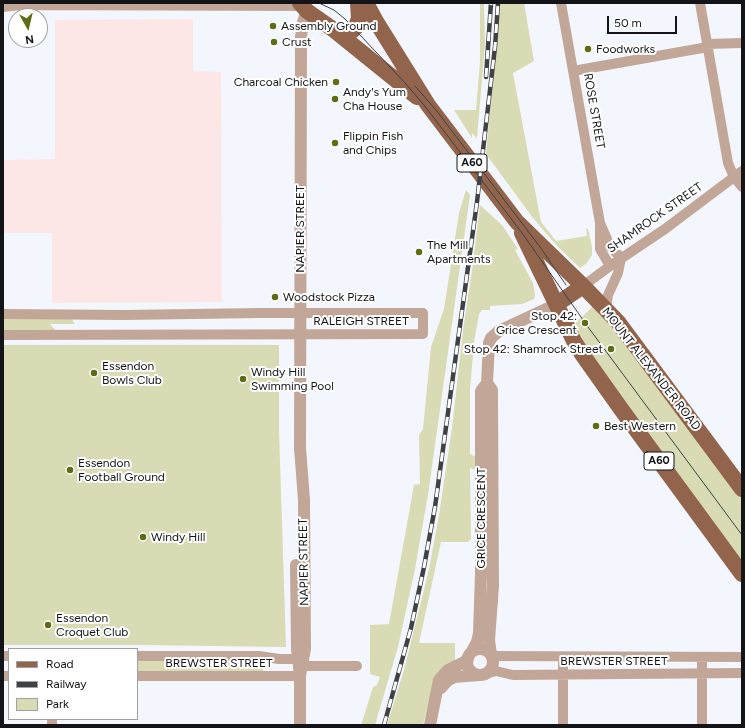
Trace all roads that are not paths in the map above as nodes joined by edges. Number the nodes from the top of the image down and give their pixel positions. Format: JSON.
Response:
{"nodes":[{"id":1,"x":358,"y":3,"type":"edge"},
{"id":2,"x":366,"y":3,"type":"edge"},
{"id":3,"x":561,"y":3,"type":"edge"},
{"id":4,"x":700,"y":3,"type":"edge"},
{"id":5,"x":3,"y":6,"type":"edge"},
{"id":6,"x":303,"y":6,"type":"edge"},
{"id":7,"x":334,"y":30,"type":"junction"},
{"id":8,"x":742,"y":43,"type":"edge"},
{"id":9,"x":707,"y":46,"type":"junction"},
{"id":10,"x":573,"y":71,"type":"junction"},
{"id":11,"x":428,"y":105,"type":"junction"},
{"id":12,"x":738,"y":174,"type":"edge"},
{"id":13,"x":742,"y":187,"type":"edge"},
{"id":14,"x":517,"y":222,"type":"junction"},
{"id":15,"x":600,"y":223,"type":"junction"},
{"id":16,"x":621,"y":258,"type":"junction"},
{"id":17,"x":610,"y":266,"type":"junction"},
{"id":18,"x":584,"y":286,"type":"junction"},
{"id":19,"x":557,"y":304,"type":"junction"},
{"id":20,"x":606,"y":309,"type":"junction"},
{"id":21,"x":3,"y":314,"type":"edge"},
{"id":22,"x":299,"y":314,"type":"junction"},
{"id":23,"x":3,"y":334,"type":"edge"},
{"id":24,"x":300,"y":334,"type":"junction"},
{"id":25,"x":742,"y":489,"type":"edge"},
{"id":26,"x":742,"y":574,"type":"edge"},
{"id":27,"x":486,"y":613,"type":"junction"},
{"id":28,"x":491,"y":655,"type":"junction"},
{"id":29,"x":138,"y":656,"type":"edge"},
{"id":30,"x":470,"y":656,"type":"junction"},
{"id":31,"x":563,"y":657,"type":"junction"},
{"id":32,"x":702,"y":657,"type":"junction"},
{"id":33,"x":742,"y":657,"type":"edge"},
{"id":34,"x":301,"y":665,"type":"junction"},
{"id":35,"x":357,"y":666,"type":"dead end"},
{"id":36,"x":742,"y":673,"type":"edge"},
{"id":37,"x":484,"y":674,"type":"junction"},
{"id":38,"x":702,"y":674,"type":"junction"},
{"id":39,"x":563,"y":675,"type":"junction"},
{"id":40,"x":138,"y":676,"type":"edge"},
{"id":41,"x":437,"y":694,"type":"junction"},
{"id":42,"x":300,"y":725,"type":"edge"},
{"id":43,"x":430,"y":725,"type":"edge"},
{"id":44,"x":563,"y":725,"type":"edge"},
{"id":45,"x":702,"y":725,"type":"edge"}],
"edges":[{"from":1,"to":7,"type":"main road"},
{"from":2,"to":11,"type":"main road","name":"MOUNT ALEXANDER ROAD","number":"A60"},
{"from":3,"to":10,"type":"street","name":"ROSE STREET"},
{"from":4,"to":9,"type":"street"},
{"from":5,"to":6,"type":"street"},
{"from":6,"to":7,"type":"main road","number":"A60"},
{"from":6,"to":22,"type":"street","name":"NAPIER STREET"},
{"from":7,"to":11,"type":"main road","name":"MOUNT ALEXANDER ROAD","number":"A60"},
{"from":8,"to":9,"type":"street"},
{"from":9,"to":10,"type":"street"},
{"from":9,"to":12,"type":"street"},
{"from":10,"to":15,"type":"street","name":"ROSE STREET"},
{"from":11,"to":14,"type":"main road","name":"MOUNT ALEXANDER ROAD","number":"A60"},
{"from":12,"to":13,"type":"street"},
{"from":12,"to":16,"type":"street","name":"SHAMROCK STREET"},
{"from":14,"to":18,"type":"main road","name":"MOUNT ALEXANDER ROAD","number":"A60"},
{"from":14,"to":19,"type":"main road","name":"MOUNT ALEXANDER ROAD","number":"A60"},
{"from":15,"to":16,"type":"street","name":"ROSE STREET"},
{"from":15,"to":17,"type":"street","name":"ROSE STREET"},
{"from":16,"to":17,"type":"street","name":"SHAMROCK STREET"},
{"from":16,"to":20,"type":"street"},
{"from":17,"to":18,"type":"street","name":"SHAMROCK STREET"},
{"from":18,"to":19,"type":"main road"},
{"from":18,"to":20,"type":"main road","name":"MOUNT ALEXANDER ROAD","number":"A60"},
{"from":19,"to":26,"type":"main road","name":"MOUNT ALEXANDER ROAD","number":"A60"},
{"from":19,"to":27,"type":"street","name":"GRICE CRESCENT"},
{"from":20,"to":25,"type":"main road","name":"MOUNT ALEXANDER ROAD","number":"A60"},
{"from":21,"to":22,"type":"street","name":"RALEIGH STREET"},
{"from":22,"to":24,"type":"street","name":"NAPIER STREET"},
{"from":22,"to":24,"type":"street","name":"RALEIGH STREET"},
{"from":23,"to":24,"type":"street","name":"RALEIGH STREET"},
{"from":24,"to":34,"type":"street","name":"NAPIER STREET"},
{"from":27,"to":28,"type":"street","name":"GRICE CRESCENT"},
{"from":27,"to":30,"type":"street","name":"GRICE CRESCENT"},
{"from":28,"to":30,"type":"street"},
{"from":28,"to":31,"type":"street","name":"BREWSTER STREET"},
{"from":28,"to":37,"type":"street"},
{"from":29,"to":34,"type":"street","name":"BREWSTER STREET"},
{"from":30,"to":37,"type":"street"},
{"from":30,"to":41,"type":"street"},
{"from":31,"to":32,"type":"street","name":"BREWSTER STREET"},
{"from":31,"to":39,"type":"street"},
{"from":32,"to":33,"type":"street","name":"BREWSTER STREET"},
{"from":32,"to":38,"type":"street"},
{"from":34,"to":35,"type":"street","name":"BREWSTER STREET"},
{"from":34,"to":40,"type":"street","name":"BREWSTER STREET"},
{"from":34,"to":42,"type":"street","name":"NAPIER STREET"},
{"from":36,"to":38,"type":"street","name":"BREWSTER STREET"},
{"from":37,"to":39,"type":"street","name":"BREWSTER STREET"},
{"from":37,"to":41,"type":"street"},
{"from":38,"to":39,"type":"street","name":"BREWSTER STREET"},
{"from":38,"to":45,"type":"street"},
{"from":39,"to":44,"type":"street"},
{"from":41,"to":43,"type":"street"}]}
